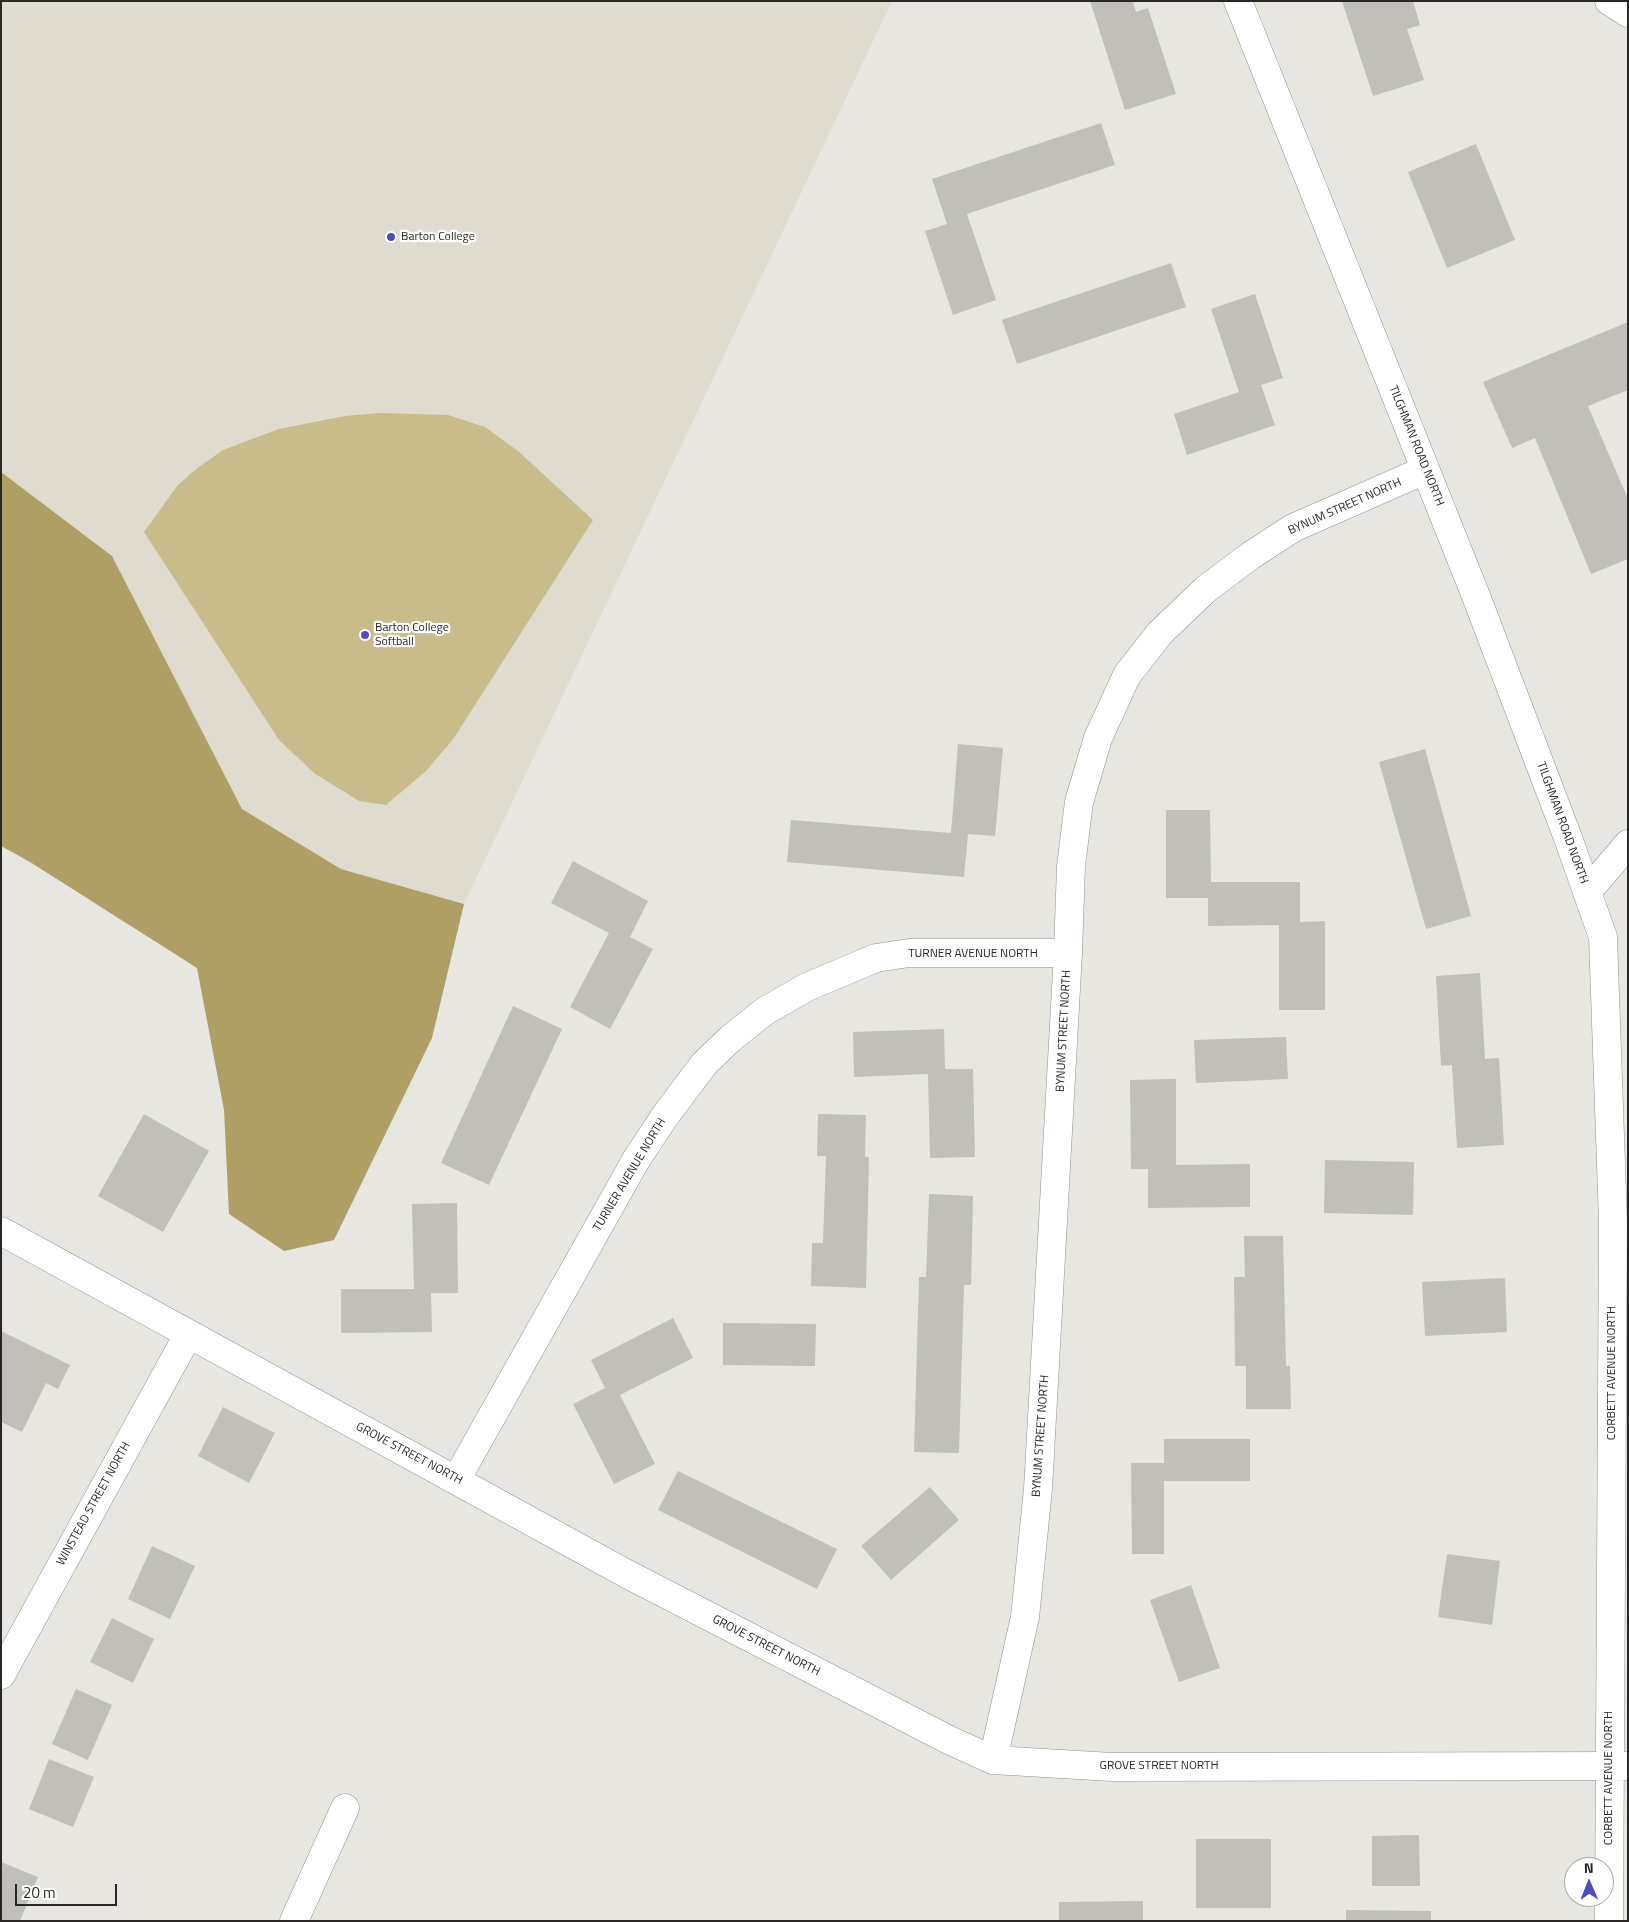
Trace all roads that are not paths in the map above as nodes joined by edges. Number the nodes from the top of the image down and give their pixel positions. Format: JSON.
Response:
{"nodes":[{"id":1,"x":1238,"y":1,"type":"edge"},
{"id":2,"x":1609,"y":1,"type":"edge"},
{"id":3,"x":1628,"y":13,"type":"edge"},
{"id":4,"x":1425,"y":470,"type":"junction"},
{"id":5,"x":1628,"y":844,"type":"edge"},
{"id":6,"x":1587,"y":892,"type":"junction"},
{"id":7,"x":1068,"y":953,"type":"junction"},
{"id":8,"x":1620,"y":1221,"type":"edge"},
{"id":9,"x":1,"y":1231,"type":"edge"},
{"id":10,"x":188,"y":1335,"type":"junction"},
{"id":11,"x":456,"y":1480,"type":"junction"},
{"id":12,"x":1,"y":1675,"type":"edge"},
{"id":13,"x":994,"y":1760,"type":"junction"},
{"id":14,"x":1618,"y":1766,"type":"edge"},
{"id":15,"x":345,"y":1808,"type":"dead end"},
{"id":16,"x":294,"y":1921,"type":"edge"},
{"id":17,"x":1609,"y":1921,"type":"edge"}],
"edges":[{"from":1,"to":4,"type":"street","name":"TILGHMAN ROAD NORTH"},
{"from":2,"to":3,"type":"street"},
{"from":4,"to":6,"type":"street","name":"TILGHMAN ROAD NORTH"},
{"from":4,"to":7,"type":"street","name":"BYNUM STREET NORTH"},
{"from":5,"to":6,"type":"street"},
{"from":6,"to":8,"type":"street","name":"CORBETT AVENUE NORTH"},
{"from":7,"to":11,"type":"street","name":"TURNER AVENUE NORTH"},
{"from":7,"to":13,"type":"street","name":"BYNUM STREET NORTH"},
{"from":8,"to":14,"type":"street","name":"CORBETT AVENUE NORTH"},
{"from":9,"to":10,"type":"street","name":"GROVE STREET NORTH"},
{"from":10,"to":11,"type":"street","name":"GROVE STREET NORTH"},
{"from":10,"to":12,"type":"street","name":"WINSTEAD STREET NORTH"},
{"from":11,"to":13,"type":"street","name":"GROVE STREET NORTH"},
{"from":13,"to":14,"type":"street","name":"GROVE STREET NORTH"},
{"from":14,"to":17,"type":"street","name":"CORBETT AVENUE NORTH"},
{"from":15,"to":16,"type":"street"}]}
